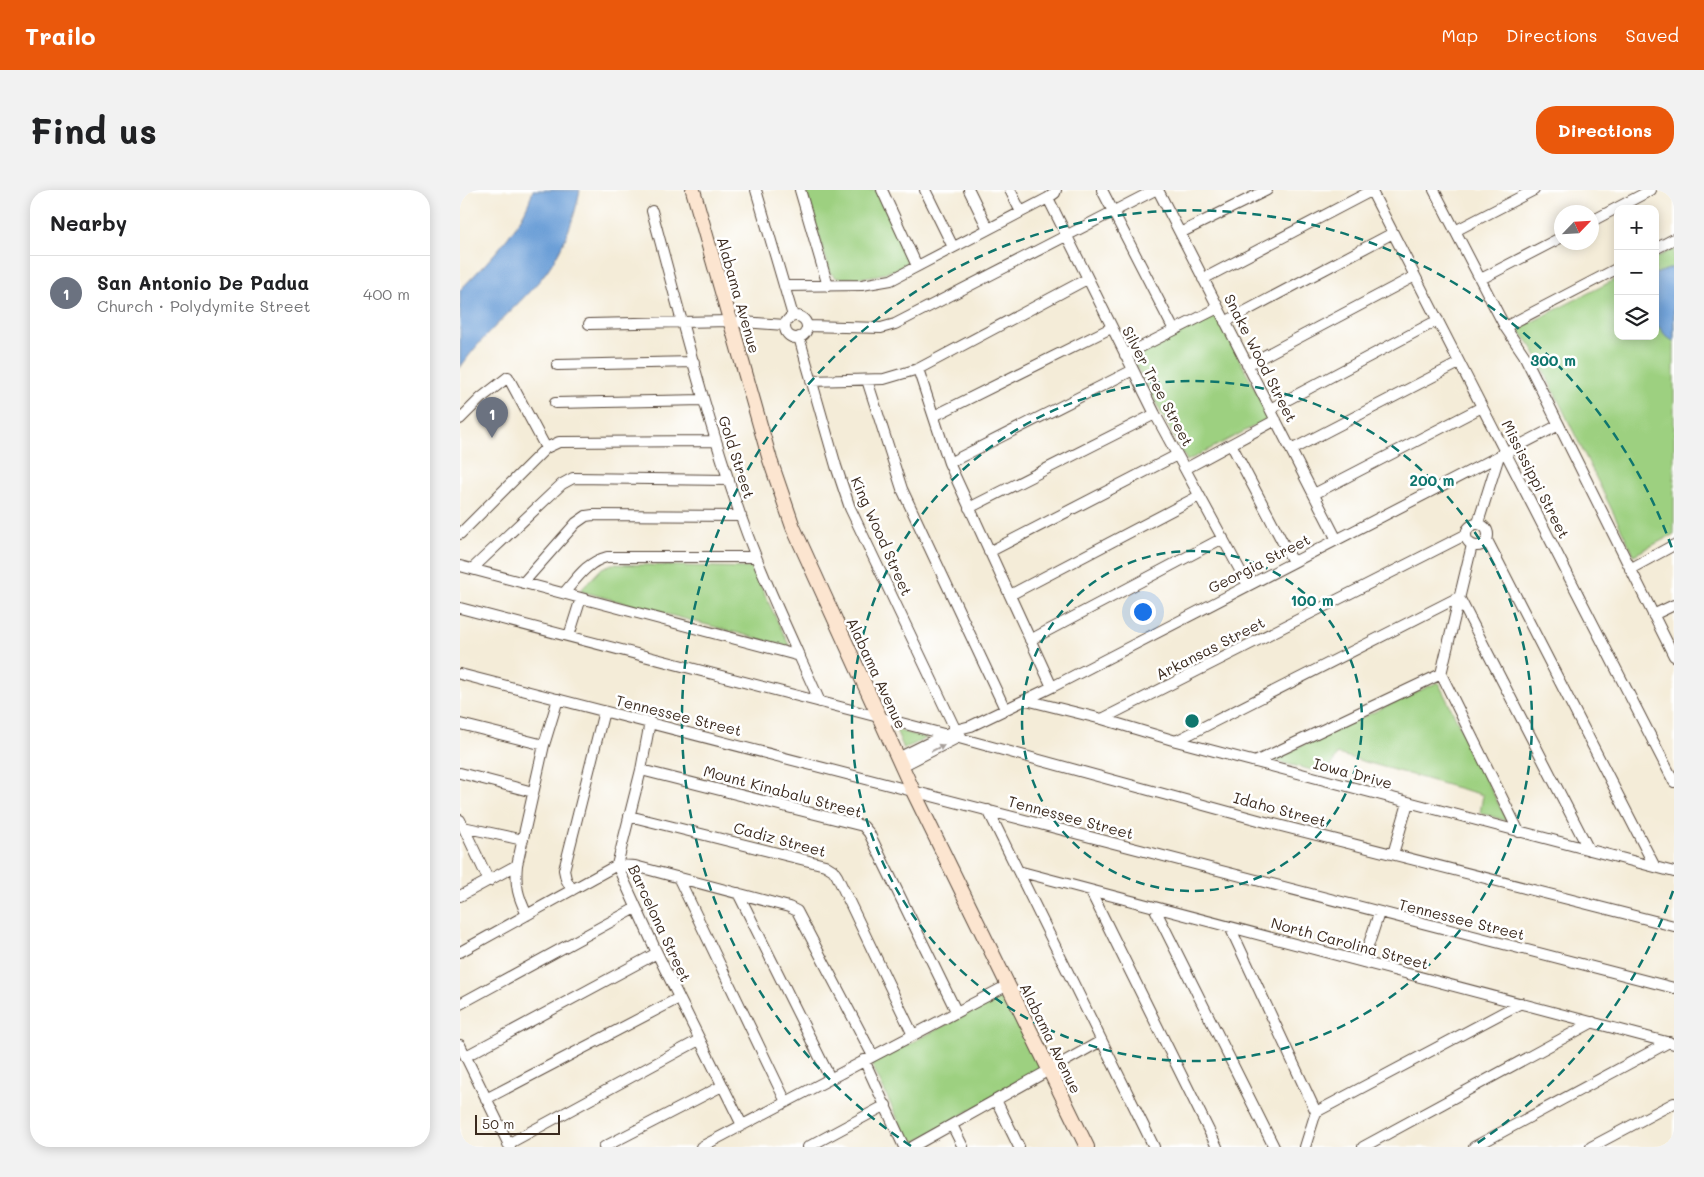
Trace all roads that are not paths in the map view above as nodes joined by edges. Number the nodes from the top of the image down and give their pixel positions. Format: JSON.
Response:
{"nodes":[{"id":1,"x":693,"y":190,"type":"edge"},
{"id":2,"x":756,"y":190,"type":"edge"},
{"id":3,"x":800,"y":190,"type":"edge"},
{"id":4,"x":882,"y":190,"type":"edge"},
{"id":5,"x":925,"y":190,"type":"edge"},
{"id":6,"x":969,"y":190,"type":"edge"},
{"id":7,"x":1010,"y":190,"type":"edge"},
{"id":8,"x":1102,"y":190,"type":"edge"},
{"id":9,"x":1267,"y":190,"type":"edge"},
{"id":10,"x":1371,"y":190,"type":"edge"},
{"id":11,"x":1434,"y":190,"type":"edge"},
{"id":12,"x":1534,"y":190,"type":"edge"},
{"id":13,"x":1651,"y":190,"type":"edge"},
{"id":14,"x":1151,"y":191,"type":"edge"},
{"id":15,"x":1053,"y":193,"type":"edge"},
{"id":16,"x":652,"y":211,"type":"dead end"},
{"id":17,"x":1113,"y":211,"type":"junction"},
{"id":18,"x":1021,"y":212,"type":"junction"},
{"id":19,"x":1599,"y":217,"type":"edge"},
{"id":20,"x":988,"y":229,"type":"junction"},
{"id":21,"x":1456,"y":231,"type":"junction"},
{"id":22,"x":1180,"y":233,"type":"junction"},
{"id":23,"x":1393,"y":233,"type":"junction"},
{"id":24,"x":1066,"y":235,"type":"junction"},
{"id":25,"x":1674,"y":239,"type":"edge"},
{"id":26,"x":1554,"y":241,"type":"edge"},
{"id":27,"x":953,"y":247,"type":"junction"},
{"id":28,"x":1659,"y":247,"type":"edge"},
{"id":29,"x":917,"y":266,"type":"junction"},
{"id":30,"x":1614,"y":270,"type":"edge"},
{"id":31,"x":1415,"y":276,"type":"junction"},
{"id":32,"x":1088,"y":279,"type":"junction"},
{"id":33,"x":1204,"y":279,"type":"junction"},
{"id":34,"x":1480,"y":279,"type":"junction"},
{"id":35,"x":784,"y":286,"type":"junction"},
{"id":36,"x":828,"y":286,"type":"junction"},
{"id":37,"x":1218,"y":308,"type":"junction"},
{"id":38,"x":793,"y":316,"type":"junction"},
{"id":39,"x":1438,"y":320,"type":"junction"},
{"id":40,"x":729,"y":321,"type":"junction"},
{"id":41,"x":1226,"y":322,"type":"junction"},
{"id":42,"x":683,"y":323,"type":"junction"},
{"id":43,"x":589,"y":324,"type":"dead end"},
{"id":44,"x":785,"y":325,"type":"junction"},
{"id":45,"x":807,"y":326,"type":"junction"},
{"id":46,"x":1505,"y":327,"type":"junction"},
{"id":47,"x":1111,"y":328,"type":"junction"},
{"id":48,"x":1174,"y":330,"type":"junction"},
{"id":49,"x":799,"y":337,"type":"junction"},
{"id":50,"x":1125,"y":355,"type":"junction"},
{"id":51,"x":694,"y":362,"type":"junction"},
{"id":52,"x":1459,"y":363,"type":"junction"},
{"id":53,"x":1247,"y":365,"type":"junction"},
{"id":54,"x":557,"y":366,"type":"dead end"},
{"id":55,"x":918,"y":369,"type":"junction"},
{"id":56,"x":1133,"y":370,"type":"junction"},
{"id":57,"x":811,"y":380,"type":"junction"},
{"id":58,"x":867,"y":380,"type":"junction"},
{"id":59,"x":704,"y":400,"type":"junction"},
{"id":60,"x":555,"y":403,"type":"dead end"},
{"id":61,"x":1482,"y":407,"type":"junction"},
{"id":62,"x":1270,"y":409,"type":"junction"},
{"id":63,"x":1155,"y":414,"type":"junction"},
{"id":64,"x":934,"y":416,"type":"junction"},
{"id":65,"x":460,"y":419,"type":"edge"},
{"id":66,"x":1276,"y":420,"type":"junction"},
{"id":67,"x":1559,"y":425,"type":"junction"},
{"id":68,"x":716,"y":441,"type":"junction"},
{"id":69,"x":1231,"y":444,"type":"junction"},
{"id":70,"x":546,"y":448,"type":"junction"},
{"id":71,"x":1291,"y":450,"type":"junction"},
{"id":72,"x":1502,"y":454,"type":"junction"},
{"id":73,"x":1177,"y":455,"type":"junction"},
{"id":74,"x":949,"y":464,"type":"junction"},
{"id":75,"x":1185,"y":469,"type":"junction"},
{"id":76,"x":729,"y":480,"type":"junction"},
{"id":77,"x":1314,"y":494,"type":"junction"},
{"id":78,"x":1200,"y":496,"type":"junction"},
{"id":79,"x":969,"y":508,"type":"junction"},
{"id":80,"x":741,"y":516,"type":"junction"},
{"id":81,"x":1478,"y":523,"type":"junction"},
{"id":82,"x":460,"y":534,"type":"edge"},
{"id":83,"x":1465,"y":535,"type":"junction"},
{"id":84,"x":1223,"y":538,"type":"junction"},
{"id":85,"x":1337,"y":540,"type":"junction"},
{"id":86,"x":1487,"y":540,"type":"junction"},
{"id":87,"x":1472,"y":545,"type":"junction"},
{"id":88,"x":1674,"y":545,"type":"edge"},
{"id":89,"x":989,"y":552,"type":"junction"},
{"id":90,"x":756,"y":557,"type":"junction"},
{"id":91,"x":1293,"y":562,"type":"junction"},
{"id":92,"x":460,"y":566,"type":"edge"},
{"id":93,"x":472,"y":569,"type":"junction"},
{"id":94,"x":1630,"y":569,"type":"junction"},
{"id":95,"x":523,"y":583,"type":"junction"},
{"id":96,"x":1248,"y":586,"type":"junction"},
{"id":97,"x":564,"y":593,"type":"junction"},
{"id":98,"x":1010,"y":595,"type":"junction"},
{"id":99,"x":581,"y":598,"type":"junction"},
{"id":100,"x":1459,"y":598,"type":"junction"},
{"id":101,"x":1674,"y":605,"type":"edge"},
{"id":102,"x":460,"y":608,"type":"edge"},
{"id":103,"x":1654,"y":616,"type":"junction"},
{"id":104,"x":569,"y":636,"type":"junction"},
{"id":105,"x":1030,"y":640,"type":"junction"},
{"id":106,"x":800,"y":656,"type":"junction"},
{"id":107,"x":1674,"y":656,"type":"edge"},
{"id":108,"x":460,"y":674,"type":"edge"},
{"id":109,"x":1441,"y":674,"type":"junction"},
{"id":110,"x":1052,"y":687,"type":"junction"},
{"id":111,"x":558,"y":699,"type":"junction"},
{"id":112,"x":1026,"y":700,"type":"junction"},
{"id":113,"x":820,"y":702,"type":"junction"},
{"id":114,"x":1005,"y":709,"type":"junction"},
{"id":115,"x":604,"y":711,"type":"junction"},
{"id":116,"x":879,"y":717,"type":"junction"},
{"id":117,"x":1102,"y":719,"type":"junction"},
{"id":118,"x":650,"y":722,"type":"junction"},
{"id":119,"x":460,"y":724,"type":"edge"},
{"id":120,"x":953,"y":734,"type":"junction"},
{"id":121,"x":1176,"y":741,"type":"junction"},
{"id":122,"x":544,"y":745,"type":"junction"},
{"id":123,"x":900,"y":762,"type":"junction"},
{"id":124,"x":1255,"y":762,"type":"junction"},
{"id":125,"x":641,"y":770,"type":"junction"},
{"id":126,"x":460,"y":773,"type":"edge"},
{"id":127,"x":1674,"y":782,"type":"edge"},
{"id":128,"x":913,"y":791,"type":"junction"},
{"id":129,"x":533,"y":792,"type":"junction"},
{"id":130,"x":1408,"y":802,"type":"junction"},
{"id":131,"x":988,"y":810,"type":"junction"},
{"id":132,"x":630,"y":816,"type":"junction"},
{"id":133,"x":462,"y":824,"type":"edge"},
{"id":134,"x":1520,"y":832,"type":"junction"},
{"id":135,"x":522,"y":840,"type":"junction"},
{"id":136,"x":1589,"y":850,"type":"junction"},
{"id":137,"x":1393,"y":854,"type":"junction"},
{"id":138,"x":517,"y":865,"type":"junction"},
{"id":139,"x":617,"y":865,"type":"junction"},
{"id":140,"x":1655,"y":867,"type":"junction"},
{"id":141,"x":1018,"y":871,"type":"junction"},
{"id":142,"x":1674,"y":872,"type":"edge"},
{"id":143,"x":678,"y":878,"type":"junction"},
{"id":144,"x":489,"y":880,"type":"junction"},
{"id":145,"x":572,"y":890,"type":"junction"},
{"id":146,"x":1090,"y":890,"type":"junction"},
{"id":147,"x":738,"y":893,"type":"junction"},
{"id":148,"x":460,"y":896,"type":"edge"},
{"id":149,"x":1154,"y":907,"type":"junction"},
{"id":150,"x":636,"y":908,"type":"junction"},
{"id":151,"x":1379,"y":913,"type":"junction"},
{"id":152,"x":527,"y":915,"type":"junction"},
{"id":153,"x":1674,"y":926,"type":"edge"},
{"id":154,"x":1230,"y":927,"type":"junction"},
{"id":155,"x":460,"y":952,"type":"edge"},
{"id":156,"x":657,"y":953,"type":"junction"},
{"id":157,"x":1363,"y":962,"type":"junction"},
{"id":158,"x":1008,"y":985,"type":"junction"},
{"id":159,"x":1674,"y":988,"type":"edge"},
{"id":160,"x":679,"y":998,"type":"junction"},
{"id":161,"x":1521,"y":1003,"type":"junction"},
{"id":162,"x":460,"y":1004,"type":"edge"},
{"id":163,"x":956,"y":1012,"type":"junction"},
{"id":164,"x":1594,"y":1022,"type":"junction"},
{"id":165,"x":913,"y":1034,"type":"junction"},
{"id":166,"x":699,"y":1040,"type":"junction"},
{"id":167,"x":1101,"y":1040,"type":"junction"},
{"id":168,"x":1671,"y":1043,"type":"edge"},
{"id":169,"x":460,"y":1045,"type":"edge"},
{"id":170,"x":466,"y":1056,"type":"junction"},
{"id":171,"x":869,"y":1058,"type":"junction"},
{"id":172,"x":1049,"y":1070,"type":"junction"},
{"id":173,"x":830,"y":1078,"type":"junction"},
{"id":174,"x":722,"y":1086,"type":"junction"},
{"id":175,"x":486,"y":1099,"type":"junction"},
{"id":176,"x":996,"y":1100,"type":"junction"},
{"id":177,"x":786,"y":1102,"type":"junction"},
{"id":178,"x":1674,"y":1103,"type":"edge"},
{"id":179,"x":886,"y":1105,"type":"junction"},
{"id":180,"x":1316,"y":1112,"type":"junction"},
{"id":181,"x":742,"y":1125,"type":"junction"},
{"id":182,"x":952,"y":1125,"type":"junction"},
{"id":183,"x":509,"y":1145,"type":"edge"},
{"id":184,"x":604,"y":1147,"type":"edge"},
{"id":185,"x":701,"y":1147,"type":"edge"},
{"id":186,"x":808,"y":1147,"type":"edge"},
{"id":187,"x":904,"y":1147,"type":"edge"},
{"id":188,"x":912,"y":1147,"type":"edge"},
{"id":189,"x":963,"y":1147,"type":"edge"},
{"id":190,"x":1019,"y":1147,"type":"edge"},
{"id":191,"x":1086,"y":1147,"type":"edge"},
{"id":192,"x":1154,"y":1147,"type":"edge"},
{"id":193,"x":1216,"y":1147,"type":"edge"},
{"id":194,"x":1274,"y":1147,"type":"edge"},
{"id":195,"x":1305,"y":1147,"type":"edge"},
{"id":196,"x":1363,"y":1147,"type":"edge"},
{"id":197,"x":1474,"y":1147,"type":"edge"},
{"id":198,"x":1591,"y":1147,"type":"edge"}],
"edges":[{"from":1,"to":40,"type":"street","name":"Alabama Avenue"},
{"from":2,"to":35,"type":"street"},
{"from":3,"to":36,"type":"street"},
{"from":4,"to":29,"type":"street"},
{"from":5,"to":27,"type":"street"},
{"from":6,"to":20,"type":"street"},
{"from":7,"to":18,"type":"street"},
{"from":8,"to":17,"type":"street"},
{"from":9,"to":22,"type":"street"},
{"from":10,"to":23,"type":"street","name":"Mississippi Street"},
{"from":10,"to":33,"type":"street"},
{"from":11,"to":21,"type":"street"},
{"from":12,"to":21,"type":"street"},
{"from":13,"to":19,"type":"street"},
{"from":14,"to":17,"type":"street"},
{"from":14,"to":22,"type":"street","name":"Snake Wood Street"},
{"from":15,"to":18,"type":"street"},
{"from":15,"to":24,"type":"street","name":"Silver Tree Street"},
{"from":16,"to":42,"type":"street","name":"Gold Street"},
{"from":17,"to":24,"type":"street"},
{"from":17,"to":48,"type":"street"},
{"from":18,"to":20,"type":"street"},
{"from":20,"to":27,"type":"street"},
{"from":21,"to":34,"type":"street"},
{"from":22,"to":33,"type":"street","name":"Snake Wood Street"},
{"from":23,"to":31,"type":"street","name":"Mississippi Street"},
{"from":23,"to":41,"type":"street"},
{"from":24,"to":32,"type":"street","name":"Silver Tree Street"},
{"from":24,"to":45,"type":"street"},
{"from":25,"to":28,"type":"street"},
{"from":26,"to":34,"type":"street"},
{"from":27,"to":29,"type":"street"},
{"from":29,"to":36,"type":"street"},
{"from":30,"to":46,"type":"street"},
{"from":31,"to":39,"type":"street","name":"Mississippi Street"},
{"from":31,"to":53,"type":"street"},
{"from":32,"to":47,"type":"street","name":"Silver Tree Street"},
{"from":32,"to":55,"type":"street"},
{"from":33,"to":37,"type":"street","name":"Snake Wood Street"},
{"from":34,"to":46,"type":"street"},
{"from":35,"to":36,"type":"street"},
{"from":35,"to":38,"type":"street"},
{"from":37,"to":41,"type":"street","name":"Snake Wood Street"},
{"from":37,"to":48,"type":"street"},
{"from":38,"to":44,"type":"street"},
{"from":38,"to":45,"type":"street"},
{"from":39,"to":52,"type":"street","name":"Mississippi Street"},
{"from":39,"to":62,"type":"street"},
{"from":40,"to":42,"type":"street"},
{"from":40,"to":44,"type":"street"},
{"from":40,"to":116,"type":"street","name":"Alabama Avenue"},
{"from":41,"to":53,"type":"street","name":"Snake Wood Street"},
{"from":42,"to":43,"type":"street"},
{"from":42,"to":51,"type":"street","name":"Gold Street"},
{"from":44,"to":49,"type":"street"},
{"from":45,"to":49,"type":"street"},
{"from":46,"to":67,"type":"street"},
{"from":47,"to":50,"type":"street","name":"Silver Tree Street"},
{"from":47,"to":64,"type":"street"},
{"from":48,"to":50,"type":"street"},
{"from":49,"to":57,"type":"street","name":"King Wood Street"},
{"from":50,"to":56,"type":"street","name":"Silver Tree Street"},
{"from":51,"to":54,"type":"street"},
{"from":51,"to":59,"type":"street","name":"Gold Street"},
{"from":52,"to":61,"type":"street","name":"Mississippi Street"},
{"from":52,"to":71,"type":"street"},
{"from":53,"to":62,"type":"street","name":"Snake Wood Street"},
{"from":55,"to":58,"type":"street"},
{"from":55,"to":64,"type":"street"},
{"from":56,"to":63,"type":"street","name":"Silver Tree Street"},
{"from":56,"to":74,"type":"street"},
{"from":57,"to":58,"type":"street"},
{"from":57,"to":120,"type":"street","name":"King Wood Street"},
{"from":58,"to":114,"type":"street"},
{"from":59,"to":60,"type":"street"},
{"from":59,"to":68,"type":"street","name":"Gold Street"},
{"from":61,"to":72,"type":"street","name":"Mississippi Street"},
{"from":61,"to":77,"type":"street"},
{"from":62,"to":66,"type":"street","name":"Snake Wood Street"},
{"from":63,"to":73,"type":"street","name":"Silver Tree Street"},
{"from":63,"to":79,"type":"street"},
{"from":64,"to":74,"type":"street"},
{"from":65,"to":70,"type":"street"},
{"from":66,"to":69,"type":"street"},
{"from":66,"to":71,"type":"street","name":"Snake Wood Street"},
{"from":67,"to":72,"type":"street","name":"Georgia Street"},
{"from":67,"to":94,"type":"street"},
{"from":68,"to":70,"type":"street"},
{"from":68,"to":76,"type":"street","name":"Gold Street"},
{"from":69,"to":75,"type":"street"},
{"from":69,"to":91,"type":"street"},
{"from":70,"to":82,"type":"street"},
{"from":71,"to":77,"type":"street","name":"Snake Wood Street"},
{"from":72,"to":81,"type":"street"},
{"from":72,"to":85,"type":"street","name":"Georgia Street"},
{"from":72,"to":127,"type":"street","name":"Mississippi Street"},
{"from":73,"to":75,"type":"street","name":"Silver Tree Street"},
{"from":73,"to":89,"type":"street"},
{"from":74,"to":79,"type":"street"},
{"from":75,"to":78,"type":"street","name":"Silver Tree Street"},
{"from":76,"to":80,"type":"street","name":"Gold Street"},
{"from":76,"to":93,"type":"street"},
{"from":77,"to":85,"type":"street","name":"Snake Wood Street"},
{"from":78,"to":84,"type":"street","name":"Silver Tree Street"},
{"from":78,"to":98,"type":"street"},
{"from":79,"to":89,"type":"street"},
{"from":80,"to":90,"type":"street","name":"Gold Street"},
{"from":80,"to":95,"type":"street"},
{"from":81,"to":83,"type":"street"},
{"from":81,"to":86,"type":"street"},
{"from":83,"to":87,"type":"street"},
{"from":83,"to":117,"type":"street","name":"Arkansas Street"},
{"from":84,"to":96,"type":"street","name":"Silver Tree Street"},
{"from":84,"to":105,"type":"street"},
{"from":85,"to":91,"type":"street","name":"Georgia Street"},
{"from":86,"to":87,"type":"street"},
{"from":86,"to":140,"type":"street"},
{"from":87,"to":100,"type":"street"},
{"from":88,"to":94,"type":"street"},
{"from":89,"to":98,"type":"street"},
{"from":90,"to":97,"type":"street"},
{"from":90,"to":106,"type":"street","name":"Gold Street"},
{"from":91,"to":96,"type":"street","name":"Georgia Street"},
{"from":92,"to":93,"type":"street"},
{"from":93,"to":95,"type":"street"},
{"from":94,"to":103,"type":"street"},
{"from":95,"to":97,"type":"street"},
{"from":96,"to":110,"type":"street","name":"Georgia Street"},
{"from":97,"to":99,"type":"street"},
{"from":98,"to":105,"type":"street"},
{"from":99,"to":104,"type":"street"},
{"from":99,"to":106,"type":"street"},
{"from":100,"to":109,"type":"street"},
{"from":100,"to":121,"type":"street"},
{"from":100,"to":136,"type":"street"},
{"from":101,"to":103,"type":"street"},
{"from":102,"to":104,"type":"street","name":"Idaho Street"},
{"from":103,"to":107,"type":"street"},
{"from":104,"to":113,"type":"street","name":"Idaho Street"},
{"from":105,"to":110,"type":"street"},
{"from":106,"to":113,"type":"street","name":"Gold Street"},
{"from":108,"to":111,"type":"street","name":"Tennessee Street"},
{"from":109,"to":124,"type":"street"},
{"from":109,"to":134,"type":"street"},
{"from":110,"to":112,"type":"street","name":"Georgia Street"},
{"from":111,"to":115,"type":"street","name":"Tennessee Street"},
{"from":111,"to":122,"type":"street"},
{"from":112,"to":114,"type":"street","name":"Georgia Street"},
{"from":112,"to":117,"type":"street","name":"Iowa Drive"},
{"from":113,"to":116,"type":"street","name":"Idaho Street"},
{"from":114,"to":120,"type":"street","name":"Georgia Street"},
{"from":115,"to":118,"type":"street","name":"Tennessee Street"},
{"from":115,"to":145,"type":"street"},
{"from":116,"to":120,"type":"street","name":"Idaho Street"},
{"from":116,"to":123,"type":"street","name":"Alabama Avenue"},
{"from":117,"to":121,"type":"street","name":"Iowa Drive"},
{"from":118,"to":125,"type":"street","name":"Barcelona Street"},
{"from":118,"to":128,"type":"street","name":"Tennessee Street"},
{"from":119,"to":122,"type":"street"},
{"from":120,"to":123,"type":"street","name":"Georgia Street"},
{"from":120,"to":137,"type":"street","name":"Idaho Street"},
{"from":121,"to":124,"type":"street","name":"Iowa Drive"},
{"from":122,"to":129,"type":"street"},
{"from":123,"to":128,"type":"street","name":"Alabama Avenue"},
{"from":124,"to":130,"type":"street","name":"Iowa Drive"},
{"from":125,"to":132,"type":"street","name":"Barcelona Street"},
{"from":125,"to":163,"type":"street","name":"Mount Kinabalu Street"},
{"from":126,"to":129,"type":"street"},
{"from":128,"to":131,"type":"street","name":"Tennessee Street"},
{"from":128,"to":158,"type":"street","name":"Alabama Avenue"},
{"from":129,"to":135,"type":"street"},
{"from":130,"to":134,"type":"street","name":"Iowa Drive"},
{"from":130,"to":137,"type":"street"},
{"from":131,"to":141,"type":"street"},
{"from":131,"to":151,"type":"street","name":"Tennessee Street"},
{"from":132,"to":139,"type":"street","name":"Barcelona Street"},
{"from":132,"to":165,"type":"street","name":"Cadiz Street"},
{"from":133,"to":135,"type":"street"},
{"from":133,"to":144,"type":"street"},
{"from":134,"to":136,"type":"street","name":"Iowa Drive"},
{"from":135,"to":138,"type":"street"},
{"from":136,"to":140,"type":"street","name":"Iowa Drive"},
{"from":137,"to":153,"type":"street","name":"Idaho Street"},
{"from":138,"to":144,"type":"street"},
{"from":138,"to":152,"type":"street"},
{"from":139,"to":143,"type":"street"},
{"from":139,"to":145,"type":"street"},
{"from":139,"to":150,"type":"street","name":"Barcelona Street"},
{"from":140,"to":142,"type":"street","name":"Iowa Drive"},
{"from":141,"to":146,"type":"street","name":"North Carolina Street"},
{"from":141,"to":167,"type":"street"},
{"from":143,"to":147,"type":"street"},
{"from":143,"to":177,"type":"street"},
{"from":144,"to":148,"type":"street"},
{"from":145,"to":152,"type":"street"},
{"from":146,"to":149,"type":"street","name":"North Carolina Street"},
{"from":146,"to":193,"type":"street"},
{"from":147,"to":171,"type":"street"},
{"from":147,"to":173,"type":"street"},
{"from":149,"to":154,"type":"street","name":"North Carolina Street"},
{"from":149,"to":194,"type":"street"},
{"from":150,"to":156,"type":"street","name":"Barcelona Street"},
{"from":150,"to":162,"type":"street"},
{"from":151,"to":157,"type":"street"},
{"from":151,"to":159,"type":"street","name":"Tennessee Street"},
{"from":152,"to":155,"type":"street"},
{"from":154,"to":157,"type":"street","name":"North Carolina Street"},
{"from":154,"to":180,"type":"street"},
{"from":156,"to":160,"type":"street","name":"Barcelona Street"},
{"from":156,"to":170,"type":"street"},
{"from":157,"to":161,"type":"street","name":"North Carolina Street"},
{"from":158,"to":163,"type":"street"},
{"from":158,"to":172,"type":"street","name":"Alabama Avenue"},
{"from":160,"to":166,"type":"street","name":"Barcelona Street"},
{"from":160,"to":175,"type":"street"},
{"from":161,"to":164,"type":"street","name":"North Carolina Street"},
{"from":161,"to":180,"type":"street"},
{"from":163,"to":165,"type":"street"},
{"from":164,"to":168,"type":"street","name":"North Carolina Street"},
{"from":164,"to":196,"type":"street"},
{"from":165,"to":171,"type":"street"},
{"from":166,"to":174,"type":"street","name":"Barcelona Street"},
{"from":166,"to":183,"type":"street"},
{"from":167,"to":172,"type":"street"},
{"from":167,"to":192,"type":"street"},
{"from":168,"to":197,"type":"street"},
{"from":169,"to":170,"type":"street"},
{"from":170,"to":175,"type":"street"},
{"from":171,"to":173,"type":"street"},
{"from":171,"to":179,"type":"street"},
{"from":172,"to":176,"type":"street"},
{"from":172,"to":191,"type":"street","name":"Alabama Avenue"},
{"from":173,"to":177,"type":"street"},
{"from":174,"to":181,"type":"street","name":"Barcelona Street"},
{"from":174,"to":184,"type":"street"},
{"from":175,"to":183,"type":"street"},
{"from":176,"to":182,"type":"street"},
{"from":176,"to":190,"type":"street"},
{"from":177,"to":181,"type":"street"},
{"from":178,"to":198,"type":"street"},
{"from":179,"to":186,"type":"street"},
{"from":179,"to":187,"type":"street"},
{"from":180,"to":195,"type":"street"},
{"from":181,"to":185,"type":"street"},
{"from":182,"to":188,"type":"street"},
{"from":182,"to":189,"type":"street"}]}
